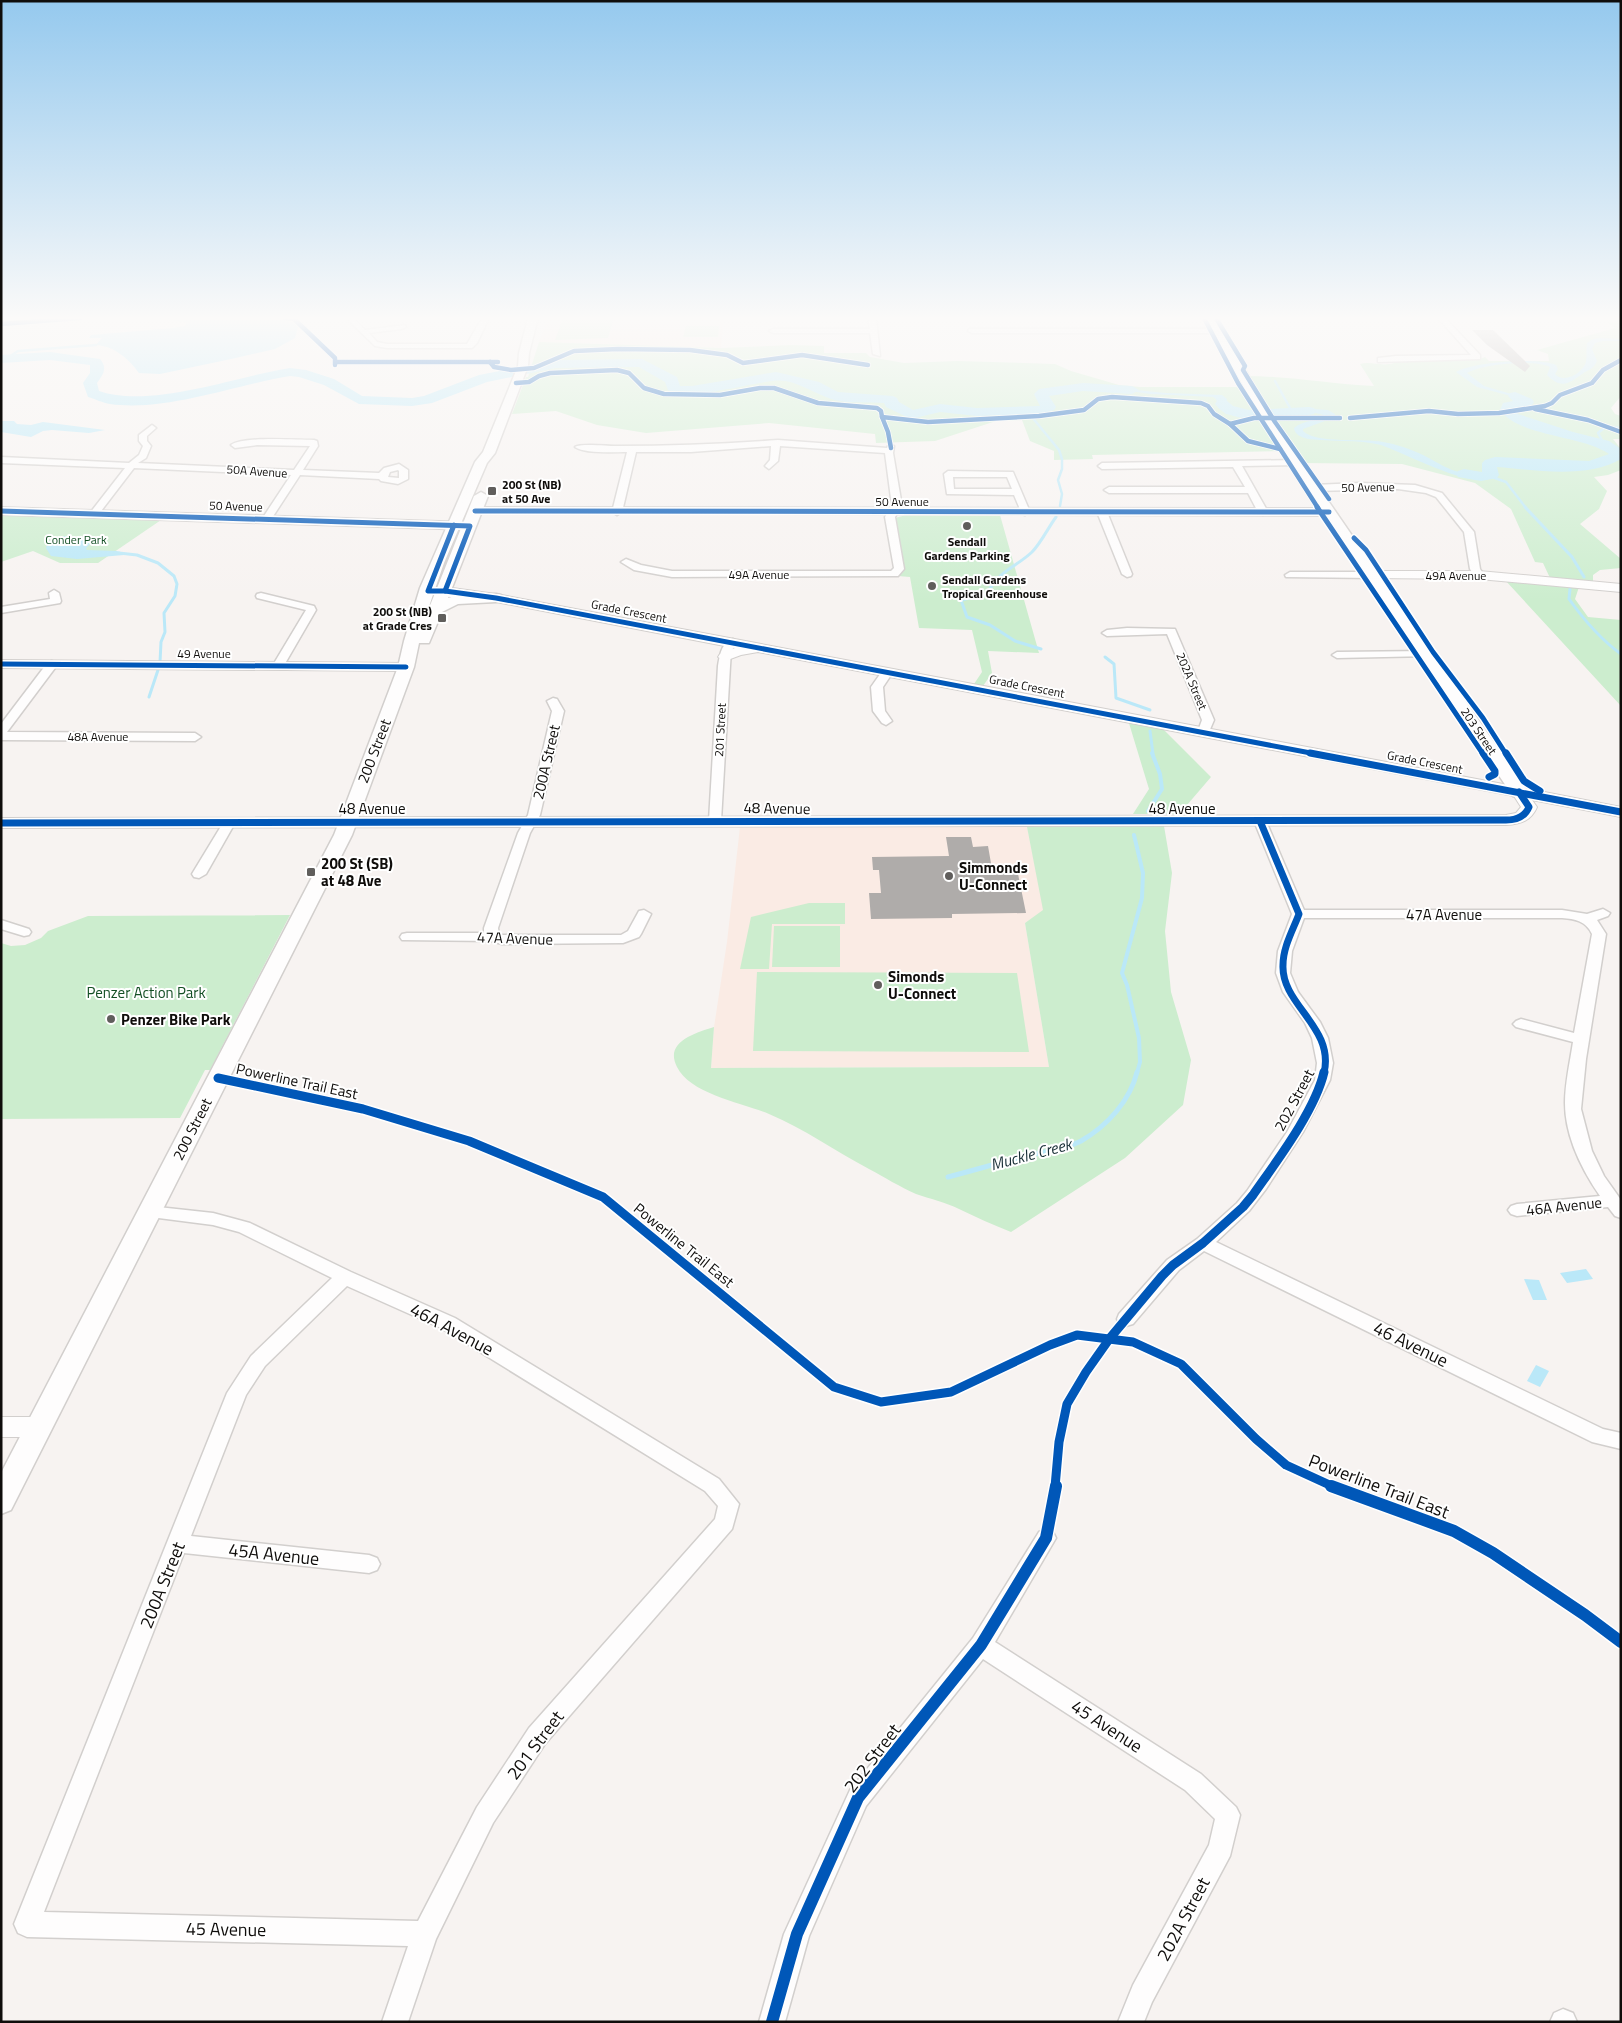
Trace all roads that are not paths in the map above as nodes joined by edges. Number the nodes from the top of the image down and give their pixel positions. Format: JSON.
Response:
{"nodes":[{"id":1,"x":504,"y":412,"type":"edge"},
{"id":2,"x":1263,"y":412,"type":"edge"},
{"id":3,"x":152,"y":428,"type":"dead end"},
{"id":4,"x":778,"y":443,"type":"junction"},
{"id":5,"x":235,"y":445,"type":"dead end"},
{"id":6,"x":579,"y":447,"type":"dead end"},
{"id":7,"x":632,"y":449,"type":"junction"},
{"id":8,"x":489,"y":453,"type":"junction"},
{"id":9,"x":1,"y":460,"type":"edge"},
{"id":10,"x":1296,"y":463,"type":"junction"},
{"id":11,"x":132,"y":465,"type":"junction"},
{"id":12,"x":1237,"y":465,"type":"junction"},
{"id":13,"x":769,"y":466,"type":"dead end"},
{"id":14,"x":1102,"y":466,"type":"dead end"},
{"id":15,"x":296,"y":474,"type":"junction"},
{"id":16,"x":383,"y":476,"type":"dead end"},
{"id":17,"x":1149,"y":478,"type":"junction"},
{"id":18,"x":471,"y":484,"type":"junction"},
{"id":19,"x":1314,"y":488,"type":"junction"},
{"id":20,"x":1109,"y":490,"type":"dead end"},
{"id":21,"x":1251,"y":490,"type":"junction"},
{"id":22,"x":1017,"y":492,"type":"junction"},
{"id":23,"x":1,"y":511,"type":"edge"},
{"id":24,"x":475,"y":511,"type":"junction"},
{"id":25,"x":618,"y":512,"type":"junction"},
{"id":26,"x":894,"y":512,"type":"junction"},
{"id":27,"x":1025,"y":512,"type":"junction"},
{"id":28,"x":1102,"y":512,"type":"junction"},
{"id":29,"x":1263,"y":512,"type":"junction"},
{"id":30,"x":1330,"y":512,"type":"junction"},
{"id":31,"x":95,"y":513,"type":"junction"},
{"id":32,"x":267,"y":519,"type":"junction"},
{"id":33,"x":454,"y":525,"type":"junction"},
{"id":34,"x":470,"y":526,"type":"junction"},
{"id":35,"x":626,"y":562,"type":"dead end"},
{"id":36,"x":1127,"y":574,"type":"dead end"},
{"id":37,"x":1479,"y":574,"type":"junction"},
{"id":38,"x":1290,"y":575,"type":"dead end"},
{"id":39,"x":1373,"y":575,"type":"junction"},
{"id":40,"x":1621,"y":588,"type":"edge"},
{"id":41,"x":428,"y":591,"type":"junction"},
{"id":42,"x":445,"y":591,"type":"junction"},
{"id":43,"x":54,"y":593,"type":"dead end"},
{"id":44,"x":261,"y":596,"type":"dead end"},
{"id":45,"x":496,"y":598,"type":"junction"},
{"id":46,"x":438,"y":609,"type":"junction"},
{"id":47,"x":1,"y":610,"type":"edge"},
{"id":48,"x":1107,"y":633,"type":"dead end"},
{"id":49,"x":733,"y":642,"type":"junction"},
{"id":50,"x":768,"y":649,"type":"junction"},
{"id":51,"x":1427,"y":654,"type":"junction"},
{"id":52,"x":1337,"y":655,"type":"dead end"},
{"id":53,"x":725,"y":656,"type":"junction"},
{"id":54,"x":1,"y":664,"type":"edge"},
{"id":55,"x":52,"y":664,"type":"junction"},
{"id":56,"x":279,"y":665,"type":"junction"},
{"id":57,"x":406,"y":667,"type":"junction"},
{"id":58,"x":887,"y":672,"type":"junction"},
{"id":59,"x":554,"y":701,"type":"dead end"},
{"id":60,"x":886,"y":721,"type":"dead end"},
{"id":61,"x":1204,"y":731,"type":"junction"},
{"id":62,"x":1,"y":732,"type":"edge"},
{"id":63,"x":1,"y":736,"type":"edge"},
{"id":64,"x":195,"y":737,"type":"dead end"},
{"id":65,"x":1519,"y":792,"type":"junction"},
{"id":66,"x":1621,"y":812,"type":"edge"},
{"id":67,"x":530,"y":821,"type":"junction"},
{"id":68,"x":715,"y":821,"type":"junction"},
{"id":69,"x":1260,"y":821,"type":"junction"},
{"id":70,"x":348,"y":822,"type":"junction"},
{"id":71,"x":1,"y":823,"type":"edge"},
{"id":72,"x":229,"y":823,"type":"junction"},
{"id":73,"x":199,"y":874,"type":"dead end"},
{"id":74,"x":1603,"y":913,"type":"dead end"},
{"id":75,"x":644,"y":914,"type":"dead end"},
{"id":76,"x":1299,"y":914,"type":"junction"},
{"id":77,"x":1588,"y":919,"type":"junction"},
{"id":78,"x":1,"y":924,"type":"edge"},
{"id":79,"x":24,"y":932,"type":"dead end"},
{"id":80,"x":407,"y":937,"type":"dead end"},
{"id":81,"x":492,"y":937,"type":"junction"},
{"id":82,"x":1521,"y":1024,"type":"dead end"},
{"id":83,"x":1581,"y":1039,"type":"junction"},
{"id":84,"x":1616,"y":1207,"type":"edge"},
{"id":85,"x":1517,"y":1210,"type":"dead end"},
{"id":86,"x":149,"y":1212,"type":"junction"},
{"id":87,"x":1203,"y":1243,"type":"junction"},
{"id":88,"x":345,"y":1277,"type":"junction"},
{"id":89,"x":1126,"y":1319,"type":"dead end"},
{"id":90,"x":1,"y":1427,"type":"edge"},
{"id":91,"x":38,"y":1427,"type":"junction"},
{"id":92,"x":1621,"y":1441,"type":"edge"},
{"id":93,"x":1,"y":1502,"type":"edge"},
{"id":94,"x":728,"y":1504,"type":"joint"},
{"id":95,"x":1046,"y":1538,"type":"dead end"},
{"id":96,"x":178,"y":1544,"type":"junction"},
{"id":97,"x":369,"y":1564,"type":"dead end"},
{"id":98,"x":980,"y":1645,"type":"junction"},
{"id":99,"x":1228,"y":1815,"type":"joint"},
{"id":100,"x":26,"y":1924,"type":"joint"},
{"id":101,"x":426,"y":1934,"type":"junction"},
{"id":102,"x":395,"y":2022,"type":"edge"},
{"id":103,"x":772,"y":2022,"type":"edge"},
{"id":104,"x":1131,"y":2022,"type":"edge"}],
"edges":[{"from":1,"to":8,"type":"main road","name":"200 Street"},
{"from":2,"to":10,"type":"main road","name":"203 Street"},
{"from":3,"to":11,"type":"street"},
{"from":4,"to":7,"type":"street"},
{"from":4,"to":13,"type":"street"},
{"from":4,"to":26,"type":"street"},
{"from":5,"to":15,"type":"street"},
{"from":6,"to":7,"type":"street"},
{"from":7,"to":25,"type":"street"},
{"from":8,"to":18,"type":"main road","name":"200 Street"},
{"from":8,"to":24,"type":"main road","name":"200 Street"},
{"from":9,"to":11,"type":"street","name":"50A Avenue"},
{"from":10,"to":12,"type":"street"},
{"from":10,"to":19,"type":"main road","name":"203 Street"},
{"from":11,"to":15,"type":"street","name":"50A Avenue"},
{"from":11,"to":31,"type":"street"},
{"from":12,"to":17,"type":"street"},
{"from":12,"to":21,"type":"street"},
{"from":14,"to":17,"type":"street"},
{"from":15,"to":16,"type":"street","name":"50A Avenue"},
{"from":15,"to":32,"type":"street"},
{"from":17,"to":20,"type":"street"},
{"from":17,"to":21,"type":"street"},
{"from":18,"to":24,"type":"main road"},
{"from":18,"to":33,"type":"main road","name":"200 Street"},
{"from":19,"to":30,"type":"main road","name":"203 Street"},
{"from":19,"to":37,"type":"street","name":"50 Avenue"},
{"from":21,"to":29,"type":"street"},
{"from":22,"to":22,"type":"street"},
{"from":22,"to":27,"type":"street"},
{"from":23,"to":31,"type":"street","name":"50 Avenue"},
{"from":24,"to":25,"type":"street","name":"50 Avenue"},
{"from":24,"to":34,"type":"main road","name":"200 Street"},
{"from":25,"to":26,"type":"street","name":"50 Avenue"},
{"from":26,"to":27,"type":"street","name":"50 Avenue"},
{"from":26,"to":35,"type":"street","name":"49A Avenue"},
{"from":27,"to":28,"type":"street","name":"50 Avenue"},
{"from":28,"to":29,"type":"street","name":"50 Avenue"},
{"from":28,"to":36,"type":"street"},
{"from":29,"to":30,"type":"street","name":"50 Avenue"},
{"from":30,"to":39,"type":"main road","name":"203 Street"},
{"from":31,"to":32,"type":"street","name":"50 Avenue"},
{"from":32,"to":33,"type":"street","name":"50 Avenue"},
{"from":33,"to":34,"type":"street","name":"50 Avenue"},
{"from":33,"to":41,"type":"main road","name":"200 Street"},
{"from":34,"to":42,"type":"main road","name":"200 Street"},
{"from":37,"to":39,"type":"street","name":"49A Avenue"},
{"from":37,"to":40,"type":"street","name":"49A Avenue"},
{"from":38,"to":39,"type":"street","name":"49A Avenue"},
{"from":39,"to":51,"type":"main road","name":"203 Street"},
{"from":41,"to":42,"type":"street","name":"Grade Crescent"},
{"from":41,"to":57,"type":"main road","name":"200 Street"},
{"from":42,"to":45,"type":"street","name":"Grade Crescent"},
{"from":42,"to":46,"type":"main road","name":"200 Street"},
{"from":43,"to":47,"type":"street"},
{"from":44,"to":56,"type":"street"},
{"from":45,"to":46,"type":"main road"},
{"from":45,"to":49,"type":"street","name":"Grade Crescent"},
{"from":46,"to":57,"type":"main road","name":"200 Street"},
{"from":48,"to":61,"type":"street","name":"202A Street"},
{"from":49,"to":50,"type":"street","name":"Grade Crescent"},
{"from":49,"to":53,"type":"street","name":"201 Street"},
{"from":50,"to":53,"type":"street"},
{"from":50,"to":58,"type":"street","name":"Grade Crescent"},
{"from":51,"to":52,"type":"street"},
{"from":51,"to":65,"type":"main road","name":"203 Street"},
{"from":53,"to":68,"type":"street","name":"201 Street"},
{"from":54,"to":55,"type":"street","name":"49 Avenue"},
{"from":55,"to":56,"type":"street","name":"49 Avenue"},
{"from":55,"to":62,"type":"street"},
{"from":56,"to":57,"type":"street","name":"49 Avenue"},
{"from":57,"to":70,"type":"main road","name":"200 Street"},
{"from":58,"to":60,"type":"street"},
{"from":58,"to":61,"type":"street","name":"Grade Crescent"},
{"from":59,"to":67,"type":"street","name":"200A Street"},
{"from":61,"to":65,"type":"street","name":"Grade Crescent"},
{"from":63,"to":64,"type":"street","name":"48A Avenue"},
{"from":65,"to":66,"type":"street","name":"Grade Crescent"},
{"from":65,"to":69,"type":"street","name":"48 Avenue"},
{"from":67,"to":68,"type":"street","name":"48 Avenue"},
{"from":67,"to":70,"type":"street","name":"48 Avenue"},
{"from":67,"to":81,"type":"street","name":"200A Street"},
{"from":68,"to":69,"type":"street","name":"48 Avenue"},
{"from":69,"to":76,"type":"street"},
{"from":70,"to":72,"type":"street","name":"48 Avenue"},
{"from":70,"to":86,"type":"main road","name":"200 Street"},
{"from":71,"to":72,"type":"street","name":"48 Avenue"},
{"from":72,"to":73,"type":"street"},
{"from":74,"to":77,"type":"street"},
{"from":75,"to":81,"type":"street","name":"47A Avenue"},
{"from":76,"to":77,"type":"street","name":"47A Avenue"},
{"from":76,"to":87,"type":"street","name":"202 Street"},
{"from":77,"to":83,"type":"street"},
{"from":78,"to":79,"type":"street"},
{"from":80,"to":81,"type":"street","name":"47A Avenue"},
{"from":82,"to":83,"type":"street"},
{"from":83,"to":84,"type":"street"},
{"from":84,"to":85,"type":"street","name":"46A Avenue"},
{"from":86,"to":88,"type":"street","name":"46A Avenue"},
{"from":86,"to":91,"type":"main road","name":"200 Street"},
{"from":87,"to":89,"type":"street","name":"202 Street"},
{"from":87,"to":92,"type":"street","name":"46 Avenue"},
{"from":88,"to":94,"type":"street","name":"46A Avenue"},
{"from":88,"to":96,"type":"street","name":"200A Street"},
{"from":90,"to":91,"type":"street"},
{"from":91,"to":93,"type":"main road","name":"200 Street"},
{"from":94,"to":101,"type":"street","name":"201 Street"},
{"from":95,"to":98,"type":"street","name":"202 Street"},
{"from":96,"to":97,"type":"street","name":"45A Avenue"},
{"from":96,"to":100,"type":"street","name":"200A Street"},
{"from":98,"to":99,"type":"street","name":"45 Avenue"},
{"from":98,"to":103,"type":"street","name":"202 Street"},
{"from":99,"to":104,"type":"street","name":"202A Street"},
{"from":100,"to":101,"type":"street","name":"45 Avenue"},
{"from":101,"to":102,"type":"street","name":"201 Street"}]}
